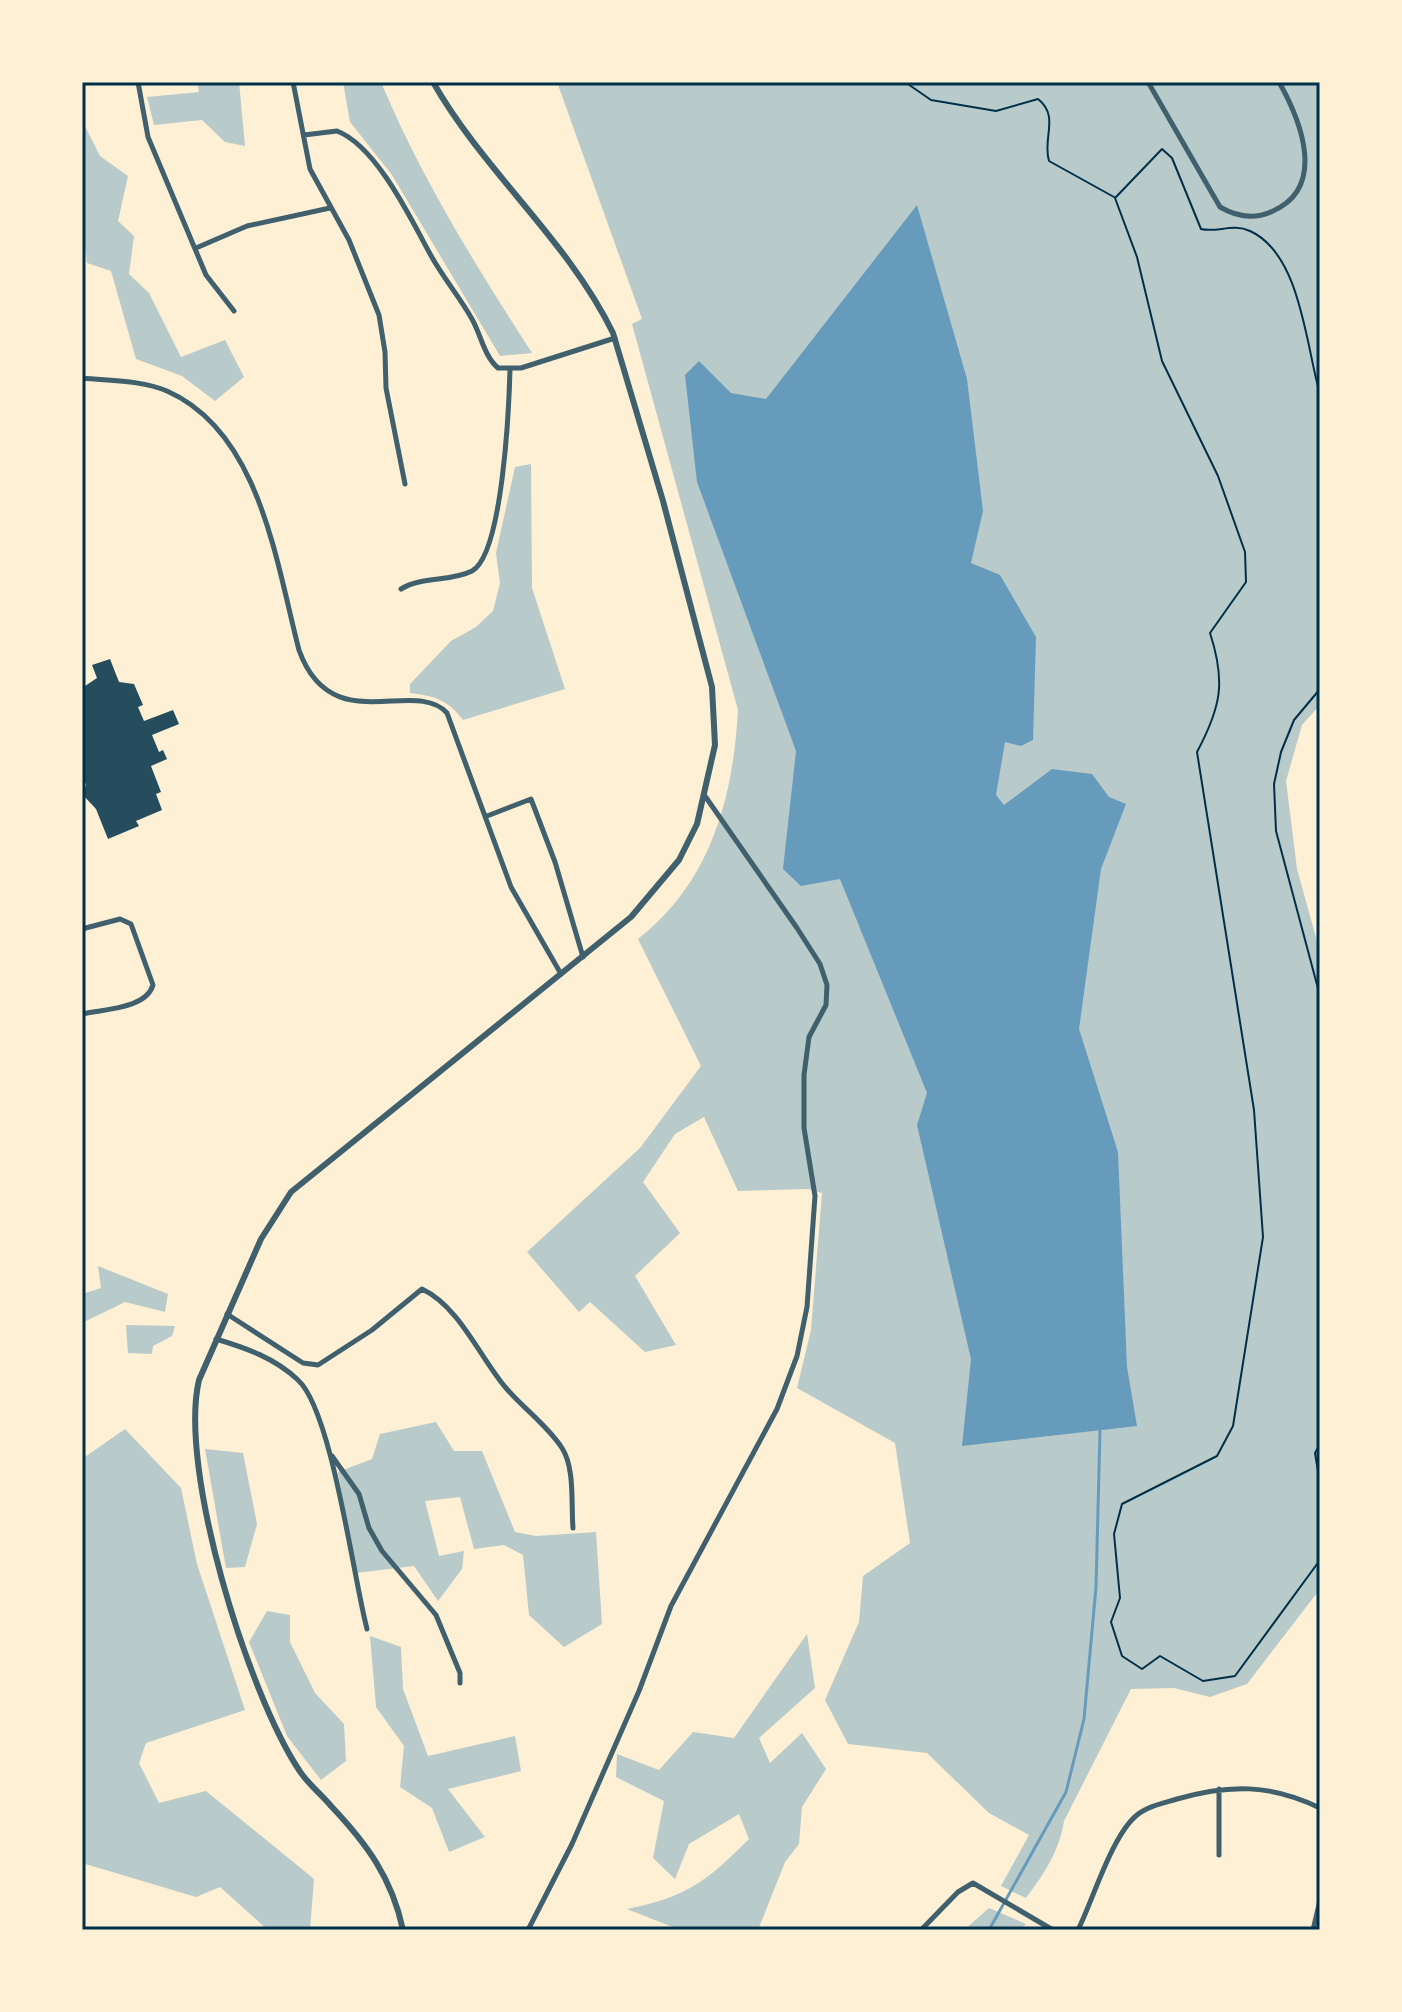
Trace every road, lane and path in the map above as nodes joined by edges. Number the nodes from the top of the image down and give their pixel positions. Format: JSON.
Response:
{"nodes":[{"id":1,"x":138,"y":82,"type":"edge"},
{"id":2,"x":293,"y":82,"type":"edge"},
{"id":3,"x":433,"y":82,"type":"edge"},
{"id":4,"x":905,"y":82,"type":"edge"},
{"id":5,"x":1148,"y":82,"type":"edge"},
{"id":6,"x":1279,"y":82,"type":"edge"},
{"id":7,"x":304,"y":135,"type":"junction"},
{"id":8,"x":1115,"y":198,"type":"junction"},
{"id":9,"x":330,"y":208,"type":"junction"},
{"id":10,"x":196,"y":248,"type":"junction"},
{"id":11,"x":234,"y":311,"type":"dead end"},
{"id":12,"x":615,"y":338,"type":"junction"},
{"id":13,"x":510,"y":370,"type":"junction"},
{"id":14,"x":82,"y":378,"type":"edge"},
{"id":15,"x":1320,"y":394,"type":"edge"},
{"id":16,"x":405,"y":484,"type":"dead end"},
{"id":17,"x":401,"y":589,"type":"dead end"},
{"id":18,"x":1320,"y":689,"type":"edge"},
{"id":19,"x":705,"y":796,"type":"junction"},
{"id":20,"x":487,"y":816,"type":"junction"},
{"id":21,"x":82,"y":929,"type":"edge"},
{"id":22,"x":583,"y":957,"type":"junction"},
{"id":23,"x":561,"y":974,"type":"junction"},
{"id":24,"x":1320,"y":996,"type":"edge"},
{"id":25,"x":82,"y":1015,"type":"edge"},
{"id":26,"x":82,"y":1043,"type":"edge"},
{"id":27,"x":226,"y":1314,"type":"junction"},
{"id":28,"x":215,"y":1339,"type":"junction"},
{"id":29,"x":277,"y":1346,"type":"junction"},
{"id":30,"x":271,"y":1359,"type":"junction"},
{"id":31,"x":1320,"y":1444,"type":"edge"},
{"id":32,"x":330,"y":1452,"type":"junction"},
{"id":33,"x":1320,"y":1483,"type":"edge"},
{"id":34,"x":573,"y":1528,"type":"dead end"},
{"id":35,"x":1320,"y":1560,"type":"edge"},
{"id":36,"x":367,"y":1629,"type":"dead end"},
{"id":37,"x":460,"y":1683,"type":"dead end"},
{"id":38,"x":1219,"y":1789,"type":"junction"},
{"id":39,"x":1320,"y":1808,"type":"edge"},
{"id":40,"x":1219,"y":1855,"type":"dead end"},
{"id":41,"x":1320,"y":1900,"type":"edge"},
{"id":42,"x":403,"y":1930,"type":"edge"},
{"id":43,"x":528,"y":1930,"type":"edge"},
{"id":44,"x":921,"y":1930,"type":"edge"},
{"id":45,"x":1053,"y":1930,"type":"edge"},
{"id":46,"x":1078,"y":1930,"type":"edge"},
{"id":47,"x":1313,"y":1930,"type":"edge"}],
"edges":[{"from":1,"to":10,"type":"street"},
{"from":2,"to":7,"type":"street"},
{"from":3,"to":12,"type":"street"},
{"from":4,"to":8,"type":"path"},
{"from":5,"to":6,"type":"street"},
{"from":7,"to":9,"type":"street"},
{"from":7,"to":13,"type":"street"},
{"from":8,"to":15,"type":"path"},
{"from":8,"to":35,"type":"path"},
{"from":9,"to":10,"type":"street"},
{"from":9,"to":16,"type":"street"},
{"from":10,"to":11,"type":"street"},
{"from":12,"to":13,"type":"street"},
{"from":12,"to":19,"type":"street"},
{"from":13,"to":17,"type":"street"},
{"from":14,"to":20,"type":"street"},
{"from":18,"to":24,"type":"path"},
{"from":19,"to":22,"type":"street"},
{"from":19,"to":43,"type":"street"},
{"from":20,"to":22,"type":"street"},
{"from":20,"to":23,"type":"street"},
{"from":21,"to":25,"type":"street"},
{"from":22,"to":23,"type":"street"},
{"from":23,"to":27,"type":"street"},
{"from":25,"to":26,"type":"street"},
{"from":27,"to":28,"type":"street"},
{"from":27,"to":29,"type":"street"},
{"from":28,"to":30,"type":"street"},
{"from":28,"to":42,"type":"street"},
{"from":29,"to":30,"type":"street"},
{"from":29,"to":34,"type":"street"},
{"from":30,"to":32,"type":"street"},
{"from":31,"to":33,"type":"path"},
{"from":32,"to":36,"type":"street"},
{"from":32,"to":37,"type":"street"},
{"from":38,"to":39,"type":"street"},
{"from":38,"to":40,"type":"street"},
{"from":38,"to":46,"type":"street"},
{"from":41,"to":47,"type":"street"},
{"from":44,"to":45,"type":"street"}]}
